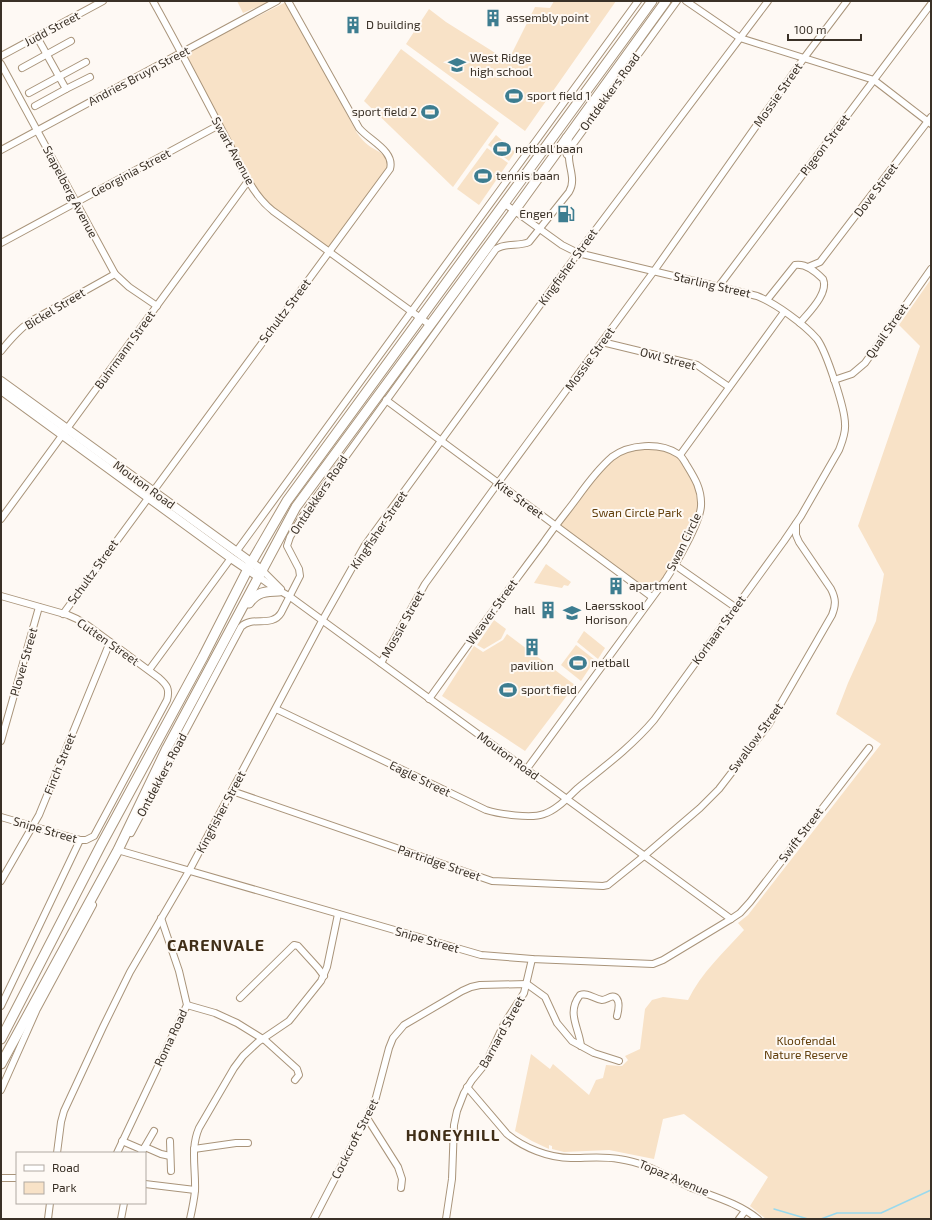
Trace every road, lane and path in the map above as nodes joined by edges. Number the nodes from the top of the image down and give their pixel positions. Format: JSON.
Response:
{"nodes":[{"id":1,"x":103,"y":1,"type":"edge"},
{"id":2,"x":153,"y":1,"type":"edge"},
{"id":3,"x":277,"y":1,"type":"edge"},
{"id":4,"x":288,"y":1,"type":"edge"},
{"id":5,"x":638,"y":1,"type":"edge"},
{"id":6,"x":652,"y":1,"type":"edge"},
{"id":7,"x":666,"y":1,"type":"edge"},
{"id":8,"x":678,"y":1,"type":"edge"},
{"id":9,"x":686,"y":1,"type":"edge"},
{"id":10,"x":768,"y":1,"type":"edge"},
{"id":11,"x":847,"y":1,"type":"edge"},
{"id":12,"x":931,"y":4,"type":"edge"},
{"id":13,"x":37,"y":37,"type":"junction"},
{"id":14,"x":740,"y":38,"type":"junction"},
{"id":15,"x":71,"y":41,"type":"dead end"},
{"id":16,"x":182,"y":52,"type":"junction"},
{"id":17,"x":47,"y":54,"type":"junction"},
{"id":18,"x":1,"y":56,"type":"edge"},
{"id":19,"x":804,"y":58,"type":"junction"},
{"id":20,"x":86,"y":62,"type":"dead end"},
{"id":21,"x":1,"y":64,"type":"edge"},
{"id":22,"x":22,"y":68,"type":"dead end"},
{"id":23,"x":59,"y":76,"type":"junction"},
{"id":24,"x":90,"y":77,"type":"dead end"},
{"id":25,"x":874,"y":80,"type":"junction"},
{"id":26,"x":66,"y":89,"type":"junction"},
{"id":27,"x":28,"y":93,"type":"dead end"},
{"id":28,"x":35,"y":106,"type":"dead end"},
{"id":29,"x":930,"y":121,"type":"edge"},
{"id":30,"x":219,"y":126,"type":"junction"},
{"id":31,"x":37,"y":130,"type":"junction"},
{"id":32,"x":567,"y":138,"type":"junction"},
{"id":33,"x":1,"y":150,"type":"edge"},
{"id":34,"x":568,"y":154,"type":"junction"},
{"id":35,"x":248,"y":181,"type":"junction"},
{"id":36,"x":75,"y":203,"type":"junction"},
{"id":37,"x":505,"y":204,"type":"junction"},
{"id":38,"x":515,"y":210,"type":"junction"},
{"id":39,"x":540,"y":230,"type":"junction"},
{"id":40,"x":1,"y":243,"type":"edge"},
{"id":41,"x":329,"y":252,"type":"junction"},
{"id":42,"x":578,"y":253,"type":"junction"},
{"id":43,"x":820,"y":262,"type":"junction"},
{"id":44,"x":808,"y":267,"type":"junction"},
{"id":45,"x":931,"y":269,"type":"edge"},
{"id":46,"x":654,"y":271,"type":"junction"},
{"id":47,"x":115,"y":274,"type":"junction"},
{"id":48,"x":820,"y":275,"type":"junction"},
{"id":49,"x":719,"y":286,"type":"junction"},
{"id":50,"x":767,"y":300,"type":"junction"},
{"id":51,"x":157,"y":306,"type":"junction"},
{"id":52,"x":412,"y":312,"type":"junction"},
{"id":53,"x":784,"y":312,"type":"junction"},
{"id":54,"x":421,"y":318,"type":"junction"},
{"id":55,"x":800,"y":323,"type":"junction"},
{"id":56,"x":430,"y":325,"type":"junction"},
{"id":57,"x":602,"y":342,"type":"junction"},
{"id":58,"x":1,"y":351,"type":"edge"},
{"id":59,"x":834,"y":380,"type":"junction"},
{"id":60,"x":1,"y":381,"type":"edge"},
{"id":61,"x":729,"y":387,"type":"junction"},
{"id":62,"x":1,"y":390,"type":"edge"},
{"id":63,"x":386,"y":400,"type":"junction"},
{"id":64,"x":65,"y":432,"type":"junction"},
{"id":65,"x":843,"y":439,"type":"joint"},
{"id":66,"x":441,"y":441,"type":"junction"},
{"id":67,"x":680,"y":455,"type":"junction"},
{"id":68,"x":498,"y":483,"type":"junction"},
{"id":69,"x":150,"y":494,"type":"junction"},
{"id":70,"x":1,"y":519,"type":"edge"},
{"id":71,"x":796,"y":524,"type":"junction"},
{"id":72,"x":556,"y":526,"type":"junction"},
{"id":73,"x":784,"y":541,"type":"junction"},
{"id":74,"x":799,"y":542,"type":"junction"},
{"id":75,"x":233,"y":555,"type":"junction"},
{"id":76,"x":675,"y":565,"type":"junction"},
{"id":77,"x":250,"y":567,"type":"junction"},
{"id":78,"x":261,"y":574,"type":"junction"},
{"id":79,"x":284,"y":593,"type":"junction"},
{"id":80,"x":1,"y":596,"type":"edge"},
{"id":81,"x":652,"y":597,"type":"junction"},
{"id":82,"x":39,"y":607,"type":"junction"},
{"id":83,"x":735,"y":607,"type":"junction"},
{"id":84,"x":63,"y":614,"type":"junction"},
{"id":85,"x":322,"y":621,"type":"junction"},
{"id":86,"x":233,"y":625,"type":"junction"},
{"id":87,"x":110,"y":642,"type":"junction"},
{"id":88,"x":381,"y":663,"type":"junction"},
{"id":89,"x":149,"y":670,"type":"junction"},
{"id":90,"x":429,"y":698,"type":"junction"},
{"id":91,"x":276,"y":709,"type":"junction"},
{"id":92,"x":1,"y":740,"type":"edge"},
{"id":93,"x":869,"y":748,"type":"dead end"},
{"id":94,"x":526,"y":770,"type":"junction"},
{"id":95,"x":232,"y":791,"type":"junction"},
{"id":96,"x":566,"y":798,"type":"junction"},
{"id":97,"x":1,"y":817,"type":"edge"},
{"id":98,"x":33,"y":826,"type":"junction"},
{"id":99,"x":88,"y":839,"type":"joint"},
{"id":100,"x":80,"y":840,"type":"junction"},
{"id":101,"x":121,"y":851,"type":"junction"},
{"id":102,"x":644,"y":856,"type":"junction"},
{"id":103,"x":189,"y":870,"type":"junction"},
{"id":104,"x":1,"y":881,"type":"edge"},
{"id":105,"x":338,"y":914,"type":"junction"},
{"id":106,"x":161,"y":918,"type":"junction"},
{"id":107,"x":731,"y":919,"type":"junction"},
{"id":108,"x":532,"y":959,"type":"junction"},
{"id":109,"x":324,"y":976,"type":"junction"},
{"id":110,"x":527,"y":984,"type":"junction"},
{"id":111,"x":240,"y":998,"type":"dead end"},
{"id":112,"x":186,"y":1005,"type":"junction"},
{"id":113,"x":1,"y":1006,"type":"edge"},
{"id":114,"x":617,"y":1016,"type":"dead end"},
{"id":115,"x":1,"y":1039,"type":"edge"},
{"id":116,"x":263,"y":1039,"type":"junction"},
{"id":117,"x":581,"y":1046,"type":"junction"},
{"id":118,"x":619,"y":1060,"type":"dead end"},
{"id":119,"x":1,"y":1064,"type":"edge"},
{"id":120,"x":296,"y":1080,"type":"dead end"},
{"id":121,"x":467,"y":1087,"type":"junction"},
{"id":122,"x":1,"y":1090,"type":"edge"},
{"id":123,"x":367,"y":1118,"type":"junction"},
{"id":124,"x":154,"y":1131,"type":"dead end"},
{"id":125,"x":122,"y":1141,"type":"junction"},
{"id":126,"x":170,"y":1141,"type":"dead end"},
{"id":127,"x":248,"y":1143,"type":"dead end"},
{"id":128,"x":194,"y":1149,"type":"junction"},
{"id":129,"x":143,"y":1150,"type":"edge"},
{"id":130,"x":57,"y":1152,"type":"edge"},
{"id":131,"x":117,"y":1152,"type":"edge"},
{"id":132,"x":170,"y":1156,"type":"junction"},
{"id":133,"x":171,"y":1171,"type":"dead end"},
{"id":134,"x":1,"y":1178,"type":"edge"},
{"id":135,"x":16,"y":1178,"type":"edge"},
{"id":136,"x":146,"y":1184,"type":"edge"},
{"id":137,"x":401,"y":1188,"type":"dead end"},
{"id":138,"x":195,"y":1190,"type":"junction"},
{"id":139,"x":50,"y":1204,"type":"edge"},
{"id":140,"x":124,"y":1204,"type":"edge"},
{"id":141,"x":746,"y":1211,"type":"junction"},
{"id":142,"x":48,"y":1219,"type":"edge"},
{"id":143,"x":121,"y":1219,"type":"edge"},
{"id":144,"x":190,"y":1219,"type":"edge"},
{"id":145,"x":314,"y":1219,"type":"edge"},
{"id":146,"x":446,"y":1219,"type":"edge"},
{"id":147,"x":739,"y":1219,"type":"edge"},
{"id":148,"x":758,"y":1219,"type":"edge"}],
"edges":[{"from":1,"to":13,"type":"street","name":"Judd Street"},
{"from":2,"to":16,"type":"street","name":"Swart Avenue"},
{"from":3,"to":16,"type":"street","name":"Andries Bruyn Street"},
{"from":4,"to":41,"type":"street","name":"Schultz Street"},
{"from":5,"to":52,"type":"street"},
{"from":6,"to":37,"type":"main road","name":"Ontdekkers Road"},
{"from":7,"to":32,"type":"main road","name":"Ontdekkers Road"},
{"from":8,"to":34,"type":"street","name":"Ontdekkers Road"},
{"from":9,"to":14,"type":"street"},
{"from":10,"to":14,"type":"street","name":"Kingfisher Street"},
{"from":11,"to":19,"type":"street","name":"Mossie Street"},
{"from":12,"to":25,"type":"street","name":"Pigeon Street"},
{"from":13,"to":17,"type":"street"},
{"from":13,"to":18,"type":"street","name":"Judd Street"},
{"from":14,"to":19,"type":"street"},
{"from":14,"to":42,"type":"street","name":"Kingfisher Street"},
{"from":15,"to":17,"type":"street"},
{"from":16,"to":30,"type":"street","name":"Swart Avenue"},
{"from":16,"to":31,"type":"street","name":"Andries Bruyn Street"},
{"from":17,"to":22,"type":"street"},
{"from":17,"to":23,"type":"street"},
{"from":19,"to":25,"type":"street"},
{"from":19,"to":46,"type":"street","name":"Mossie Street"},
{"from":20,"to":23,"type":"street"},
{"from":21,"to":31,"type":"street","name":"Stapelberg Avenue"},
{"from":23,"to":26,"type":"street"},
{"from":23,"to":27,"type":"street"},
{"from":24,"to":26,"type":"street"},
{"from":25,"to":29,"type":"street"},
{"from":25,"to":49,"type":"street","name":"Pigeon Street"},
{"from":26,"to":28,"type":"street"},
{"from":29,"to":43,"type":"street","name":"Dove Street"},
{"from":30,"to":35,"type":"street","name":"Swart Avenue"},
{"from":30,"to":36,"type":"street","name":"Georginia Street"},
{"from":31,"to":33,"type":"street","name":"Andries Bruyn Street"},
{"from":31,"to":36,"type":"street","name":"Stapelberg Avenue"},
{"from":32,"to":34,"type":"main road"},
{"from":32,"to":38,"type":"main road","name":"Ontdekkers Road"},
{"from":34,"to":39,"type":"street","name":"Ontdekkers Road"},
{"from":35,"to":41,"type":"street","name":"Swart Avenue"},
{"from":35,"to":51,"type":"street","name":"Buhrmann Street"},
{"from":36,"to":40,"type":"street","name":"Georginia Street"},
{"from":36,"to":47,"type":"street","name":"Stapelberg Avenue"},
{"from":37,"to":38,"type":"street","name":"Starling Street"},
{"from":37,"to":54,"type":"main road","name":"Ontdekkers Road"},
{"from":38,"to":39,"type":"street","name":"Starling Street"},
{"from":38,"to":56,"type":"main road","name":"Ontdekkers Road"},
{"from":39,"to":42,"type":"street","name":"Starling Street"},
{"from":39,"to":63,"type":"street","name":"Ontdekkers Road"},
{"from":41,"to":52,"type":"street","name":"Swart Avenue"},
{"from":41,"to":69,"type":"street","name":"Schultz Street"},
{"from":42,"to":46,"type":"street","name":"Starling Street"},
{"from":42,"to":66,"type":"street","name":"Kingfisher Street"},
{"from":43,"to":44,"type":"street","name":"Dove Street"},
{"from":43,"to":48,"type":"street"},
{"from":44,"to":48,"type":"street"},
{"from":44,"to":50,"type":"street","name":"Dove Street"},
{"from":45,"to":59,"type":"street","name":"Quail Street"},
{"from":46,"to":49,"type":"street","name":"Starling Street"},
{"from":46,"to":57,"type":"street","name":"Mossie Street"},
{"from":47,"to":51,"type":"street","name":"Stapelberg Avenue"},
{"from":47,"to":58,"type":"street","name":"Bickel Street"},
{"from":48,"to":55,"type":"street"},
{"from":49,"to":50,"type":"street","name":"Starling Street"},
{"from":50,"to":53,"type":"street","name":"Starling Street"},
{"from":51,"to":64,"type":"street","name":"Buhrmann Street"},
{"from":52,"to":54,"type":"street","name":"Swart Avenue"},
{"from":52,"to":75,"type":"street"},
{"from":53,"to":55,"type":"street","name":"Starling Street"},
{"from":53,"to":61,"type":"street"},
{"from":54,"to":56,"type":"street","name":"Swart Avenue"},
{"from":54,"to":77,"type":"main road","name":"Ontdekkers Road"},
{"from":55,"to":59,"type":"street","name":"Starling Street"},
{"from":56,"to":78,"type":"main road","name":"Ontdekkers Road"},
{"from":57,"to":61,"type":"street","name":"Owl Street"},
{"from":57,"to":68,"type":"street","name":"Mossie Street"},
{"from":59,"to":65,"type":"street","name":"Starling Street"},
{"from":60,"to":64,"type":"main road","name":"Mouton Road"},
{"from":61,"to":67,"type":"street"},
{"from":62,"to":64,"type":"main road","name":"Mouton Road"},
{"from":63,"to":66,"type":"street","name":"Kite Street"},
{"from":63,"to":79,"type":"street","name":"Ontdekkers Road"},
{"from":64,"to":69,"type":"main road","name":"Mouton Road"},
{"from":64,"to":70,"type":"street","name":"Buhrmann Street"},
{"from":65,"to":71,"type":"street","name":"Korhaan Street"},
{"from":66,"to":68,"type":"street","name":"Kite Street"},
{"from":66,"to":85,"type":"street","name":"Kingfisher Street"},
{"from":67,"to":72,"type":"street"},
{"from":67,"to":76,"type":"street","name":"Swan Circle"},
{"from":68,"to":72,"type":"street","name":"Kite Street"},
{"from":68,"to":88,"type":"street","name":"Mossie Street"},
{"from":69,"to":75,"type":"main road","name":"Mouton Road"},
{"from":69,"to":84,"type":"street","name":"Schultz Street"},
{"from":71,"to":73,"type":"street","name":"Korhaan Street"},
{"from":71,"to":74,"type":"street"},
{"from":72,"to":81,"type":"street","name":"Kite Street"},
{"from":72,"to":90,"type":"street","name":"Weaver Street"},
{"from":73,"to":74,"type":"street"},
{"from":73,"to":83,"type":"street","name":"Korhaan Street"},
{"from":74,"to":102,"type":"street","name":"Swallow Street"},
{"from":75,"to":77,"type":"main road","name":"Mouton Road"},
{"from":75,"to":89,"type":"street"},
{"from":76,"to":81,"type":"street","name":"Swan Circle"},
{"from":76,"to":83,"type":"street"},
{"from":77,"to":78,"type":"main road","name":"Mouton Road"},
{"from":77,"to":115,"type":"main road","name":"Ontdekkers Road"},
{"from":78,"to":79,"type":"street","name":"Mouton Road"},
{"from":78,"to":86,"type":"main road","name":"Ontdekkers Road"},
{"from":79,"to":85,"type":"street","name":"Mouton Road"},
{"from":79,"to":86,"type":"main road"},
{"from":79,"to":101,"type":"street","name":"Ontdekkers Road"},
{"from":80,"to":82,"type":"street","name":"Cutten Street"},
{"from":81,"to":94,"type":"street","name":"Swan Circle"},
{"from":82,"to":84,"type":"street","name":"Cutten Street"},
{"from":82,"to":92,"type":"street","name":"Plover Street"},
{"from":83,"to":96,"type":"street","name":"Korhaan Street"},
{"from":84,"to":87,"type":"street","name":"Cutten Street"},
{"from":85,"to":88,"type":"street","name":"Mouton Road"},
{"from":85,"to":91,"type":"street","name":"Kingfisher Street"},
{"from":86,"to":119,"type":"main road","name":"Ontdekkers Road"},
{"from":87,"to":89,"type":"street","name":"Cutten Street"},
{"from":87,"to":98,"type":"street","name":"Finch Street"},
{"from":88,"to":90,"type":"street","name":"Mouton Road"},
{"from":89,"to":99,"type":"street","name":"Cutten Street"},
{"from":90,"to":94,"type":"street","name":"Mouton Road"},
{"from":91,"to":95,"type":"street","name":"Kingfisher Street"},
{"from":91,"to":96,"type":"street","name":"Eagle Street"},
{"from":93,"to":107,"type":"street","name":"Swift Street"},
{"from":94,"to":96,"type":"street","name":"Mouton Road"},
{"from":95,"to":102,"type":"street","name":"Partridge Street"},
{"from":95,"to":103,"type":"street","name":"Kingfisher Street"},
{"from":96,"to":102,"type":"street","name":"Mouton Road"},
{"from":97,"to":98,"type":"street","name":"Snipe Street"},
{"from":98,"to":100,"type":"street","name":"Snipe Street"},
{"from":98,"to":104,"type":"street","name":"Finch Street"},
{"from":99,"to":100,"type":"street","name":"Snipe Street"},
{"from":100,"to":113,"type":"street"},
{"from":101,"to":103,"type":"street","name":"Snipe Street"},
{"from":101,"to":122,"type":"street","name":"Ontdekkers Road"},
{"from":102,"to":107,"type":"street","name":"Mouton Road"},
{"from":103,"to":105,"type":"street","name":"Snipe Street"},
{"from":103,"to":106,"type":"street","name":"Kingfisher Street"},
{"from":105,"to":108,"type":"street","name":"Snipe Street"},
{"from":105,"to":109,"type":"street"},
{"from":106,"to":112,"type":"street","name":"Roma Road"},
{"from":106,"to":130,"type":"street","name":"Kingfisher Street"},
{"from":107,"to":108,"type":"street","name":"Snipe Street"},
{"from":108,"to":110,"type":"street","name":"Barnard Street"},
{"from":109,"to":111,"type":"street"},
{"from":109,"to":116,"type":"street"},
{"from":110,"to":117,"type":"street"},
{"from":110,"to":121,"type":"street","name":"Barnard Street"},
{"from":110,"to":123,"type":"street","name":"Cockcroft Street"},
{"from":112,"to":116,"type":"street"},
{"from":112,"to":125,"type":"street","name":"Roma Road"},
{"from":114,"to":117,"type":"street"},
{"from":116,"to":120,"type":"street"},
{"from":116,"to":128,"type":"street"},
{"from":117,"to":118,"type":"street"},
{"from":121,"to":141,"type":"street","name":"Topaz Avenue"},
{"from":121,"to":146,"type":"street","name":"Barnard Street"},
{"from":123,"to":137,"type":"street"},
{"from":123,"to":145,"type":"street","name":"Cockcroft Street"},
{"from":124,"to":129,"type":"street"},
{"from":125,"to":129,"type":"street"},
{"from":125,"to":131,"type":"street","name":"Roma Road"},
{"from":126,"to":132,"type":"street"},
{"from":127,"to":128,"type":"street"},
{"from":128,"to":138,"type":"street"},
{"from":129,"to":132,"type":"street"},
{"from":132,"to":133,"type":"street"},
{"from":134,"to":135,"type":"street"},
{"from":136,"to":138,"type":"street"},
{"from":138,"to":144,"type":"street"},
{"from":139,"to":142,"type":"street"},
{"from":140,"to":143,"type":"street"},
{"from":141,"to":147,"type":"street"},
{"from":141,"to":148,"type":"street","name":"Topaz Avenue"}]}
